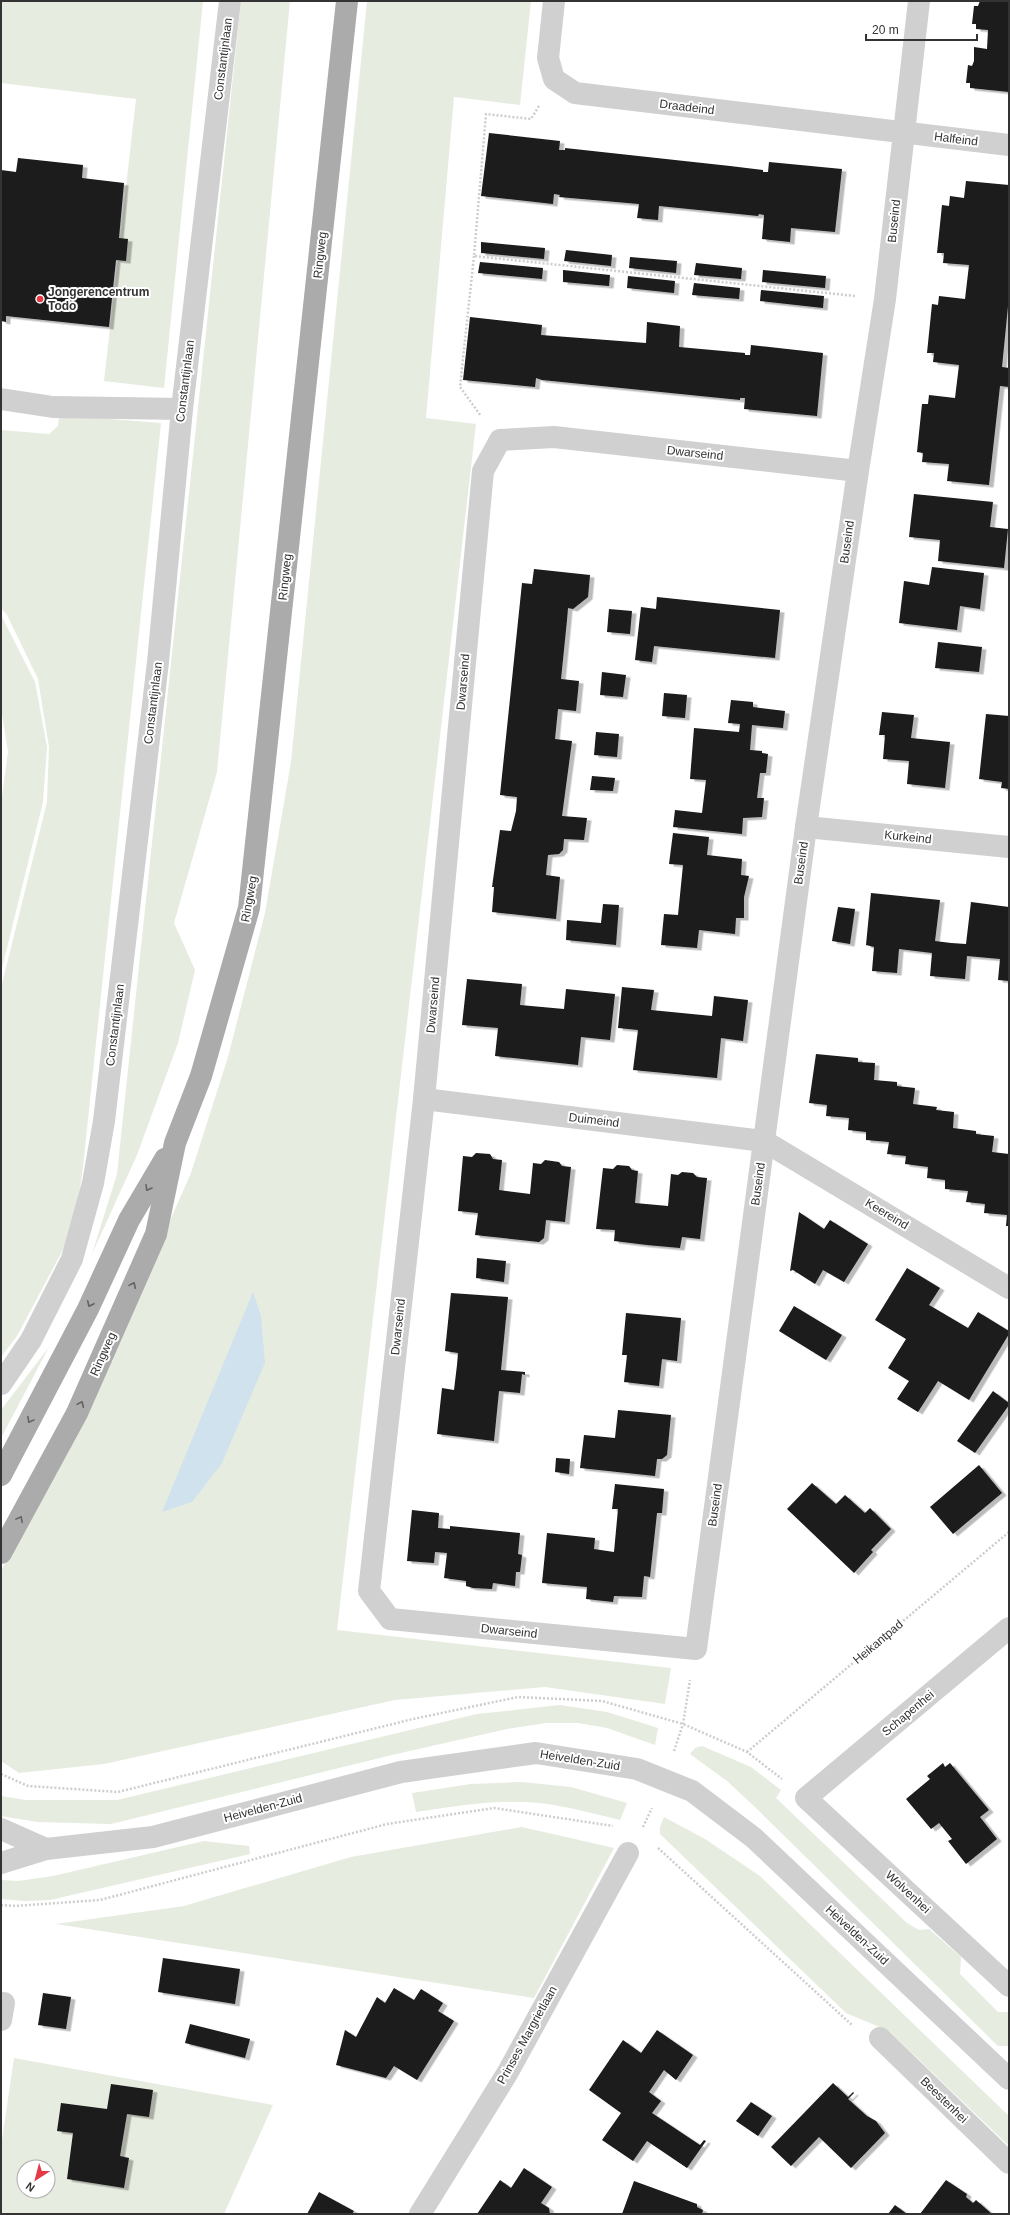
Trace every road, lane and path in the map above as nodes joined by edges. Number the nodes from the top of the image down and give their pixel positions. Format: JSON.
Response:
{"nodes":[{"id":1,"x":230,"y":1,"type":"edge"},
{"id":2,"x":347,"y":1,"type":"edge"},
{"id":3,"x":554,"y":1,"type":"edge"},
{"id":4,"x":919,"y":1,"type":"edge"},
{"id":5,"x":554,"y":79,"type":"junction"},
{"id":6,"x":903,"y":132,"type":"junction"},
{"id":7,"x":1009,"y":145,"type":"edge"},
{"id":8,"x":474,"y":256,"type":"junction"},
{"id":9,"x":885,"y":299,"type":"junction"},
{"id":10,"x":1,"y":399,"type":"edge"},
{"id":11,"x":182,"y":410,"type":"junction"},
{"id":12,"x":500,"y":440,"type":"junction"},
{"id":13,"x":858,"y":471,"type":"junction"},
{"id":14,"x":806,"y":827,"type":"junction"},
{"id":15,"x":1009,"y":847,"type":"edge"},
{"id":16,"x":424,"y":1099,"type":"junction"},
{"id":17,"x":764,"y":1141,"type":"junction"},
{"id":18,"x":175,"y":1143,"type":"junction"},
{"id":19,"x":1009,"y":1288,"type":"edge"},
{"id":20,"x":1,"y":1384,"type":"edge"},
{"id":21,"x":1,"y":1475,"type":"edge"},
{"id":22,"x":1009,"y":1532,"type":"edge"},
{"id":23,"x":1,"y":1554,"type":"edge"},
{"id":24,"x":1009,"y":1628,"type":"edge"},
{"id":25,"x":696,"y":1649,"type":"junction"},
{"id":26,"x":683,"y":1724,"type":"dead end"},
{"id":27,"x":747,"y":1752,"type":"dead end"},
{"id":28,"x":806,"y":1798,"type":"joint"},
{"id":29,"x":619,"y":1828,"type":"dead end"},
{"id":30,"x":1,"y":1829,"type":"edge"},
{"id":31,"x":652,"y":1844,"type":"dead end"},
{"id":32,"x":46,"y":1849,"type":"junction"},
{"id":33,"x":628,"y":1853,"type":"dead end"},
{"id":34,"x":1,"y":1863,"type":"edge"},
{"id":35,"x":1,"y":1905,"type":"edge"},
{"id":36,"x":1009,"y":1986,"type":"edge"},
{"id":37,"x":880,"y":2038,"type":"joint"},
{"id":38,"x":1009,"y":2078,"type":"edge"},
{"id":39,"x":1009,"y":2163,"type":"edge"},
{"id":40,"x":420,"y":2214,"type":"edge"}],
"edges":[{"from":1,"to":11,"type":"street","name":"Constantijnlaan"},
{"from":2,"to":18,"type":"main road","name":"Ringweg"},
{"from":3,"to":5,"type":"street"},
{"from":4,"to":6,"type":"street","name":"Buseind"},
{"from":5,"to":6,"type":"street","name":"Draadeind"},
{"from":5,"to":8,"type":"path"},
{"from":6,"to":7,"type":"street","name":"Halfeind"},
{"from":6,"to":9,"type":"street","name":"Buseind"},
{"from":8,"to":9,"type":"path"},
{"from":8,"to":12,"type":"path"},
{"from":9,"to":13,"type":"street","name":"Buseind"},
{"from":10,"to":11,"type":"street"},
{"from":11,"to":20,"type":"street","name":"Constantijnlaan"},
{"from":12,"to":13,"type":"street","name":"Dwarseind"},
{"from":12,"to":16,"type":"street","name":"Dwarseind"},
{"from":13,"to":14,"type":"street","name":"Buseind"},
{"from":14,"to":15,"type":"street","name":"Kurkeind"},
{"from":14,"to":17,"type":"street","name":"Buseind"},
{"from":16,"to":17,"type":"street","name":"Duimeind"},
{"from":16,"to":25,"type":"street","name":"Dwarseind"},
{"from":17,"to":19,"type":"street","name":"Keereind"},
{"from":17,"to":25,"type":"street","name":"Buseind"},
{"from":18,"to":21,"type":"main road","name":"Ringweg","one_way":true},
{"from":23,"to":18,"type":"main road","name":"Ringweg","one_way":true},
{"from":22,"to":27,"type":"path","name":"Heikantpad"},
{"from":24,"to":28,"type":"street","name":"Schapenhei"},
{"from":25,"to":26,"type":"path"},
{"from":28,"to":36,"type":"street","name":"Wolvenhei"},
{"from":29,"to":35,"type":"path"},
{"from":30,"to":32,"type":"street"},
{"from":31,"to":37,"type":"path"},
{"from":32,"to":34,"type":"street","name":"Heivelden-Zuid"},
{"from":32,"to":38,"type":"street","name":"Heivelden-Zuid"},
{"from":33,"to":40,"type":"street","name":"Prinses Margrietlaan"},
{"from":37,"to":39,"type":"street","name":"Beestenhei"}]}
